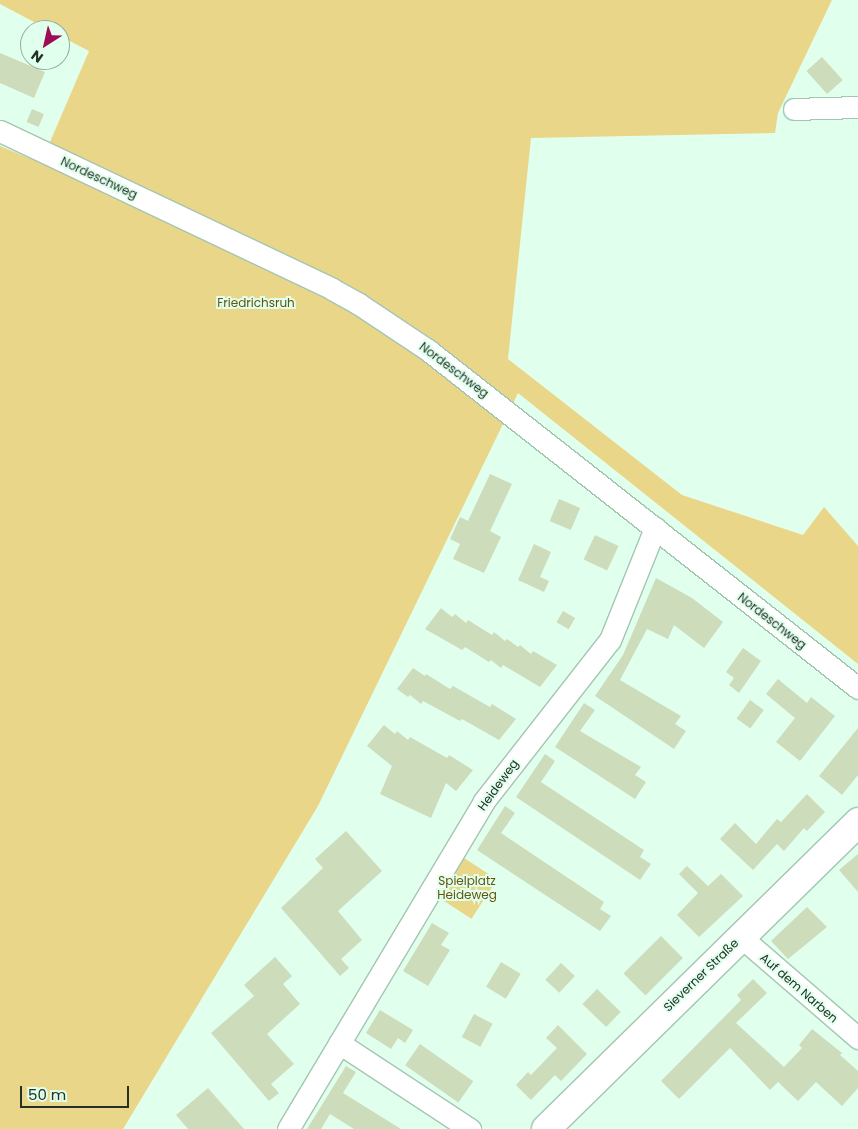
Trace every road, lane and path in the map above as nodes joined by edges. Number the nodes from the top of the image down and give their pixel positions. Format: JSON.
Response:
{"nodes":[{"id":1,"x":858,"y":107,"type":"edge"},
{"id":2,"x":794,"y":109,"type":"dead end"},
{"id":3,"x":0,"y":131,"type":"edge"},
{"id":4,"x":655,"y":528,"type":"junction"},
{"id":5,"x":858,"y":688,"type":"edge"},
{"id":6,"x":858,"y":822,"type":"edge"},
{"id":7,"x":741,"y":937,"type":"junction"},
{"id":8,"x":858,"y":1038,"type":"edge"},
{"id":9,"x":339,"y":1043,"type":"junction"},
{"id":10,"x":288,"y":1129,"type":"edge"},
{"id":11,"x":470,"y":1129,"type":"edge"},
{"id":12,"x":546,"y":1129,"type":"edge"}],
"edges":[{"from":1,"to":2,"type":"street"},
{"from":3,"to":4,"type":"street","name":"Nordeschweg"},
{"from":4,"to":5,"type":"street","name":"Nordeschweg"},
{"from":4,"to":9,"type":"street","name":"Heideweg"},
{"from":6,"to":7,"type":"main road","name":"Sieverner Straße"},
{"from":7,"to":8,"type":"street","name":"Auf dem Narben"},
{"from":7,"to":12,"type":"main road","name":"Sieverner Straße"},
{"from":9,"to":10,"type":"street","name":"Heideweg"},
{"from":9,"to":11,"type":"street"}]}
